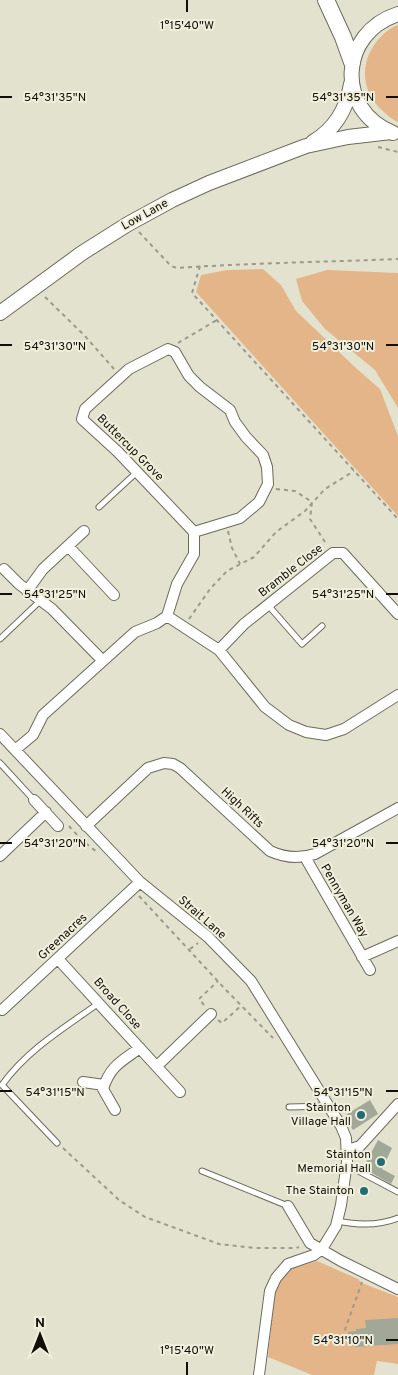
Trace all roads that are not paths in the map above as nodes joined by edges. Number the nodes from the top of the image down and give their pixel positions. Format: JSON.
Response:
{"nodes":[{"id":1,"x":326,"y":0,"type":"edge"},
{"id":2,"x":398,"y":5,"type":"edge"},
{"id":3,"x":393,"y":16,"type":"edge"},
{"id":4,"x":352,"y":70,"type":"junction"},
{"id":5,"x":394,"y":133,"type":"edge"},
{"id":6,"x":306,"y":146,"type":"junction"},
{"id":7,"x":0,"y":313,"type":"edge"},
{"id":8,"x":137,"y":472,"type":"junction"},
{"id":9,"x":99,"y":507,"type":"dead end"},
{"id":10,"x":84,"y":531,"type":"dead end"},
{"id":11,"x":194,"y":532,"type":"junction"},
{"id":12,"x":68,"y":546,"type":"junction"},
{"id":13,"x":4,"y":569,"type":"dead end"},
{"id":14,"x":27,"y":591,"type":"junction"},
{"id":15,"x":114,"y":595,"type":"dead end"},
{"id":16,"x":40,"y":601,"type":"junction"},
{"id":17,"x":268,"y":605,"type":"junction"},
{"id":18,"x":398,"y":614,"type":"edge"},
{"id":19,"x":167,"y":616,"type":"junction"},
{"id":20,"x":322,"y":626,"type":"dead end"},
{"id":21,"x":0,"y":639,"type":"edge"},
{"id":22,"x":219,"y":650,"type":"junction"},
{"id":23,"x":103,"y":661,"type":"junction"},
{"id":24,"x":398,"y":695,"type":"edge"},
{"id":25,"x":0,"y":734,"type":"edge"},
{"id":26,"x":15,"y":750,"type":"junction"},
{"id":27,"x":0,"y":763,"type":"edge"},
{"id":28,"x":34,"y":800,"type":"joint"},
{"id":29,"x":46,"y":812,"type":"junction"},
{"id":30,"x":396,"y":812,"type":"edge"},
{"id":31,"x":58,"y":826,"type":"dead end"},
{"id":32,"x":86,"y":826,"type":"junction"},
{"id":33,"x":0,"y":856,"type":"edge"},
{"id":34,"x":304,"y":857,"type":"junction"},
{"id":35,"x":137,"y":886,"type":"junction"},
{"id":36,"x":398,"y":941,"type":"edge"},
{"id":37,"x":362,"y":957,"type":"junction"},
{"id":38,"x":58,"y":959,"type":"junction"},
{"id":39,"x":370,"y":970,"type":"dead end"},
{"id":40,"x":99,"y":1003,"type":"junction"},
{"id":41,"x":2,"y":1010,"type":"dead end"},
{"id":42,"x":211,"y":1014,"type":"dead end"},
{"id":43,"x":140,"y":1048,"type":"junction"},
{"id":44,"x":157,"y":1066,"type":"junction"},
{"id":45,"x":83,"y":1082,"type":"dead end"},
{"id":46,"x":104,"y":1085,"type":"junction"},
{"id":47,"x":180,"y":1092,"type":"dead end"},
{"id":48,"x":398,"y":1104,"type":"edge"},
{"id":49,"x":329,"y":1106,"type":"junction"},
{"id":50,"x":289,"y":1107,"type":"dead end"},
{"id":51,"x":115,"y":1110,"type":"dead end"},
{"id":52,"x":57,"y":1143,"type":"road end"},
{"id":53,"x":348,"y":1150,"type":"junction"},
{"id":54,"x":347,"y":1165,"type":"junction"},
{"id":55,"x":202,"y":1171,"type":"dead end"},
{"id":56,"x":398,"y":1192,"type":"edge"},
{"id":57,"x":288,"y":1206,"type":"joint"},
{"id":58,"x":398,"y":1218,"type":"edge"},
{"id":59,"x":337,"y":1221,"type":"junction"},
{"id":60,"x":322,"y":1249,"type":"junction"},
{"id":61,"x":398,"y":1289,"type":"edge"},
{"id":62,"x":259,"y":1375,"type":"edge"}],
"edges":[{"from":1,"to":4,"type":"highway"},
{"from":2,"to":3,"type":"main road"},
{"from":3,"to":4,"type":"main road","name":"Low Lane"},
{"from":4,"to":5,"type":"main road"},
{"from":4,"to":6,"type":"main road","name":"Low Lane"},
{"from":5,"to":6,"type":"main road","name":"Low Lane"},
{"from":6,"to":7,"type":"main road","name":"Low Lane"},
{"from":8,"to":9,"type":"lane"},
{"from":8,"to":11,"type":"street","name":"Buttercup Grove"},
{"from":8,"to":11,"type":"street","name":"Buttercup Grove"},
{"from":10,"to":12,"type":"street"},
{"from":11,"to":19,"type":"street"},
{"from":12,"to":14,"type":"street"},
{"from":12,"to":15,"type":"street"},
{"from":13,"to":14,"type":"street"},
{"from":14,"to":16,"type":"street"},
{"from":16,"to":21,"type":"lane"},
{"from":16,"to":23,"type":"street"},
{"from":17,"to":18,"type":"street","name":"Bramble Close"},
{"from":17,"to":20,"type":"lane"},
{"from":17,"to":22,"type":"street","name":"Bramble Close"},
{"from":19,"to":22,"type":"street"},
{"from":19,"to":23,"type":"street"},
{"from":22,"to":24,"type":"street"},
{"from":23,"to":26,"type":"street"},
{"from":25,"to":26,"type":"street","name":"Strait Lane"},
{"from":26,"to":32,"type":"street","name":"Strait Lane"},
{"from":27,"to":28,"type":"lane"},
{"from":28,"to":29,"type":"street"},
{"from":29,"to":31,"type":"street"},
{"from":29,"to":33,"type":"street"},
{"from":30,"to":34,"type":"street","name":"High Rifts"},
{"from":32,"to":34,"type":"street","name":"High Rifts"},
{"from":32,"to":35,"type":"street","name":"Strait Lane"},
{"from":34,"to":37,"type":"street","name":"Pennyman Way"},
{"from":35,"to":38,"type":"street","name":"Greenacres"},
{"from":35,"to":49,"type":"street","name":"Strait Lane"},
{"from":36,"to":37,"type":"street","name":"Pennyman Way"},
{"from":37,"to":39,"type":"street","name":"Pennyman Way"},
{"from":38,"to":40,"type":"street","name":"Broad Close"},
{"from":38,"to":41,"type":"street","name":"Greenacres"},
{"from":40,"to":43,"type":"street","name":"Broad Close"},
{"from":40,"to":52,"type":"lane"},
{"from":42,"to":44,"type":"street"},
{"from":43,"to":44,"type":"street","name":"Broad Close"},
{"from":43,"to":46,"type":"street"},
{"from":44,"to":47,"type":"street","name":"Broad Close"},
{"from":45,"to":46,"type":"street"},
{"from":46,"to":51,"type":"street"},
{"from":48,"to":53,"type":"street"},
{"from":49,"to":50,"type":"lane"},
{"from":49,"to":53,"type":"street","name":"Strait Lane"},
{"from":53,"to":54,"type":"street"},
{"from":54,"to":56,"type":"lane"},
{"from":54,"to":59,"type":"street"},
{"from":55,"to":57,"type":"lane"},
{"from":57,"to":60,"type":"street"},
{"from":58,"to":59,"type":"lane"},
{"from":59,"to":60,"type":"street"},
{"from":60,"to":61,"type":"street"},
{"from":60,"to":62,"type":"street"}]}
